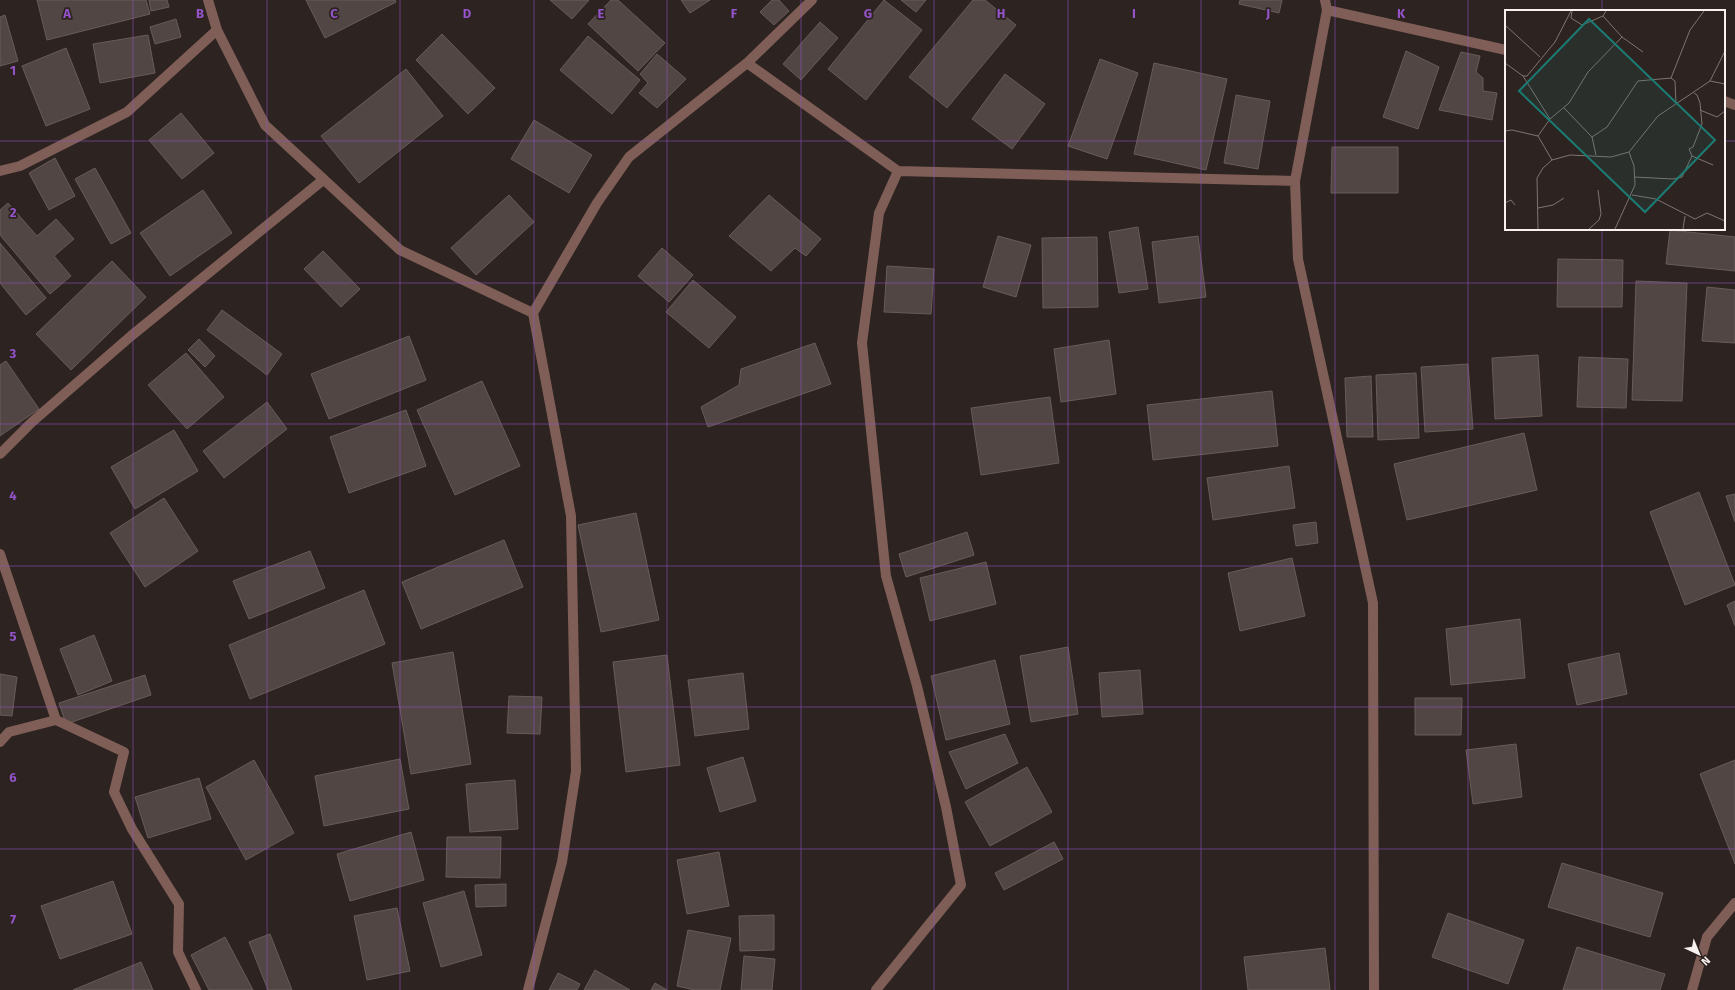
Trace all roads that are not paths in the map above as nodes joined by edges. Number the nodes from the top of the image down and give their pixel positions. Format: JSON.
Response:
{"nodes":[{"id":1,"x":208,"y":0,"type":"edge"},
{"id":2,"x":812,"y":0,"type":"edge"},
{"id":3,"x":1326,"y":5,"type":"edge"},
{"id":4,"x":217,"y":30,"type":"junction"},
{"id":5,"x":1505,"y":50,"type":"edge"},
{"id":6,"x":747,"y":63,"type":"junction"},
{"id":7,"x":1725,"y":101,"type":"edge"},
{"id":8,"x":1735,"y":105,"type":"edge"},
{"id":9,"x":898,"y":170,"type":"junction"},
{"id":10,"x":0,"y":171,"type":"edge"},
{"id":11,"x":323,"y":180,"type":"junction"},
{"id":12,"x":1295,"y":181,"type":"junction"},
{"id":13,"x":533,"y":313,"type":"junction"},
{"id":14,"x":0,"y":454,"type":"edge"},
{"id":15,"x":0,"y":554,"type":"edge"},
{"id":16,"x":56,"y":720,"type":"junction"},
{"id":17,"x":0,"y":742,"type":"edge"},
{"id":18,"x":1735,"y":903,"type":"edge"},
{"id":19,"x":196,"y":990,"type":"edge"},
{"id":20,"x":528,"y":990,"type":"edge"},
{"id":21,"x":876,"y":990,"type":"edge"},
{"id":22,"x":1374,"y":990,"type":"edge"},
{"id":23,"x":1692,"y":990,"type":"edge"}],
"edges":[{"from":1,"to":4,"type":"street"},
{"from":2,"to":6,"type":"street"},
{"from":3,"to":5,"type":"street"},
{"from":3,"to":12,"type":"street"},
{"from":4,"to":10,"type":"street"},
{"from":4,"to":11,"type":"street"},
{"from":6,"to":9,"type":"street"},
{"from":6,"to":13,"type":"street"},
{"from":7,"to":8,"type":"street"},
{"from":9,"to":12,"type":"street"},
{"from":9,"to":21,"type":"street"},
{"from":11,"to":13,"type":"street"},
{"from":11,"to":14,"type":"street"},
{"from":12,"to":22,"type":"street"},
{"from":13,"to":20,"type":"street"},
{"from":15,"to":16,"type":"street"},
{"from":16,"to":17,"type":"street"},
{"from":16,"to":19,"type":"street"},
{"from":18,"to":23,"type":"street"}]}
